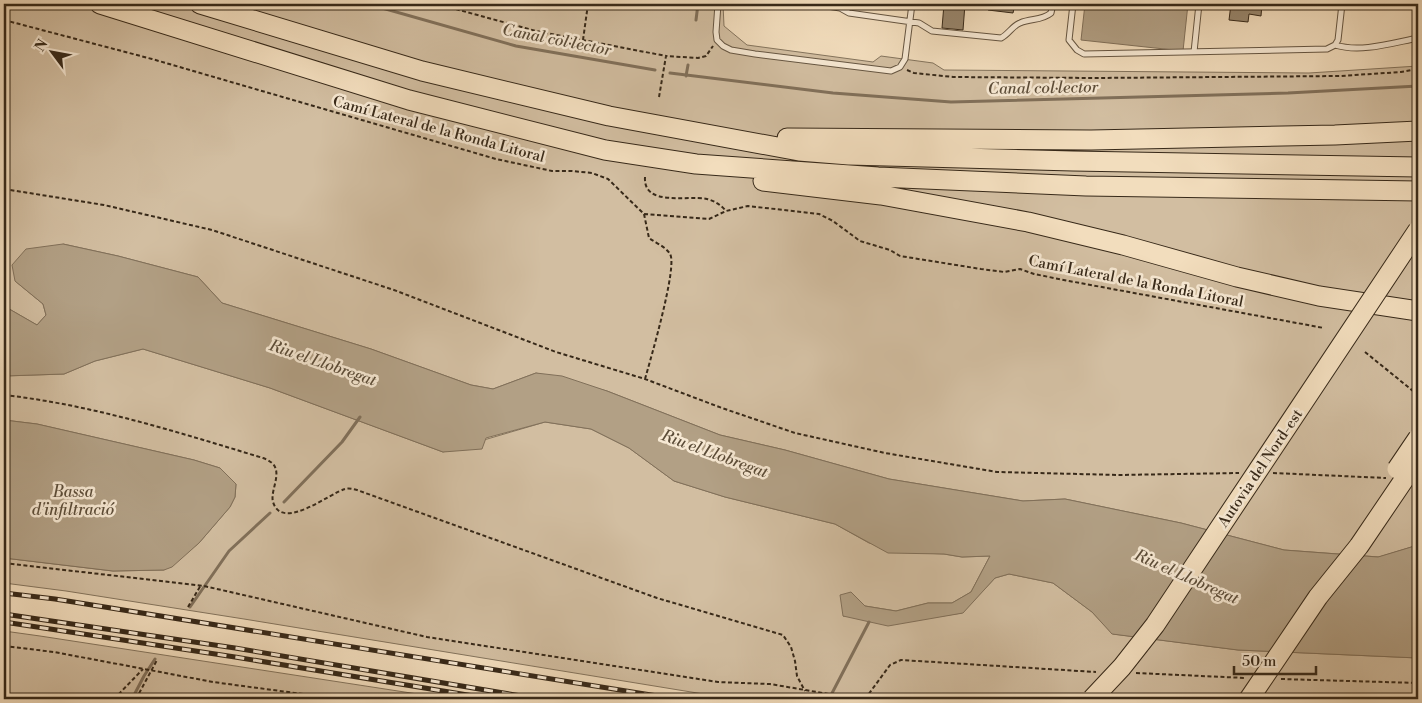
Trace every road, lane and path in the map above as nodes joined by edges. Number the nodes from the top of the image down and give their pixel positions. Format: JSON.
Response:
{"nodes":[{"id":1,"x":100,"y":4,"type":"edge"},
{"id":2,"x":200,"y":4,"type":"edge"},
{"id":3,"x":437,"y":4,"type":"edge"},
{"id":4,"x":588,"y":4,"type":"edge"},
{"id":5,"x":718,"y":4,"type":"edge"},
{"id":6,"x":815,"y":4,"type":"edge"},
{"id":7,"x":912,"y":4,"type":"edge"},
{"id":8,"x":1053,"y":4,"type":"edge"},
{"id":9,"x":1073,"y":4,"type":"edge"},
{"id":10,"x":1199,"y":4,"type":"edge"},
{"id":11,"x":1342,"y":4,"type":"edge"},
{"id":12,"x":840,"y":6,"type":"edge"},
{"id":13,"x":4,"y":20,"type":"edge"},
{"id":14,"x":910,"y":22,"type":"junction"},
{"id":15,"x":1418,"y":38,"type":"edge"},
{"id":16,"x":583,"y":40,"type":"junction"},
{"id":17,"x":718,"y":40,"type":"junction"},
{"id":18,"x":1335,"y":45,"type":"junction"},
{"id":19,"x":1194,"y":52,"type":"junction"},
{"id":20,"x":666,"y":57,"type":"junction"},
{"id":21,"x":900,"y":67,"type":"junction"},
{"id":22,"x":1418,"y":69,"type":"edge"},
{"id":23,"x":659,"y":97,"type":"dead end"},
{"id":24,"x":1418,"y":131,"type":"edge"},
{"id":25,"x":734,"y":138,"type":"junction"},
{"id":26,"x":696,"y":164,"type":"junction"},
{"id":27,"x":1418,"y":166,"type":"edge"},
{"id":28,"x":645,"y":177,"type":"dead end"},
{"id":29,"x":4,"y":190,"type":"edge"},
{"id":30,"x":1418,"y":191,"type":"edge"},
{"id":31,"x":726,"y":211,"type":"junction"},
{"id":32,"x":644,"y":214,"type":"junction"},
{"id":33,"x":1418,"y":230,"type":"edge"},
{"id":34,"x":1418,"y":311,"type":"edge"},
{"id":35,"x":1324,"y":328,"type":"dead end"},
{"id":36,"x":1365,"y":352,"type":"dead end"},
{"id":37,"x":645,"y":379,"type":"junction"},
{"id":38,"x":4,"y":395,"type":"edge"},
{"id":39,"x":1418,"y":395,"type":"edge"},
{"id":40,"x":1418,"y":438,"type":"edge"},
{"id":41,"x":1418,"y":459,"type":"edge"},
{"id":42,"x":1236,"y":473,"type":"dead end"},
{"id":43,"x":1278,"y":473,"type":"dead end"},
{"id":44,"x":1373,"y":477,"type":"dead end"},
{"id":45,"x":4,"y":562,"type":"edge"},
{"id":46,"x":201,"y":585,"type":"junction"},
{"id":47,"x":1318,"y":597,"type":"junction"},
{"id":48,"x":188,"y":607,"type":"dead end"},
{"id":49,"x":4,"y":646,"type":"edge"},
{"id":50,"x":157,"y":660,"type":"dead end"},
{"id":51,"x":143,"y":669,"type":"junction"},
{"id":52,"x":150,"y":670,"type":"junction"},
{"id":53,"x":805,"y":691,"type":"junction"},
{"id":54,"x":114,"y":699,"type":"edge"},
{"id":55,"x":136,"y":699,"type":"edge"},
{"id":56,"x":340,"y":699,"type":"edge"},
{"id":57,"x":858,"y":699,"type":"edge"},
{"id":58,"x":1092,"y":699,"type":"edge"},
{"id":59,"x":1249,"y":699,"type":"edge"}],
"edges":[{"from":1,"to":26,"type":"highway"},
{"from":2,"to":25,"type":"highway"},
{"from":3,"to":16,"type":"path"},
{"from":4,"to":16,"type":"path"},
{"from":5,"to":17,"type":"lane"},
{"from":6,"to":12,"type":"lane"},
{"from":7,"to":14,"type":"lane"},
{"from":8,"to":14,"type":"lane"},
{"from":9,"to":19,"type":"lane"},
{"from":10,"to":19,"type":"lane"},
{"from":11,"to":18,"type":"lane"},
{"from":12,"to":14,"type":"lane"},
{"from":13,"to":32,"type":"path","name":"Camí Lateral de la Ronda Litoral"},
{"from":14,"to":21,"type":"lane"},
{"from":15,"to":18,"type":"lane"},
{"from":16,"to":20,"type":"path"},
{"from":17,"to":20,"type":"path"},
{"from":17,"to":21,"type":"lane"},
{"from":18,"to":19,"type":"lane"},
{"from":20,"to":23,"type":"path"},
{"from":21,"to":22,"type":"path"},
{"from":24,"to":25,"type":"highway"},
{"from":25,"to":27,"type":"highway"},
{"from":26,"to":30,"type":"highway"},
{"from":26,"to":34,"type":"highway"},
{"from":28,"to":31,"type":"path"},
{"from":29,"to":37,"type":"path"},
{"from":31,"to":32,"type":"path","name":"Camí Lateral de la Ronda Litoral"},
{"from":31,"to":35,"type":"path","name":"Camí Lateral de la Ronda Litoral"},
{"from":32,"to":37,"type":"path"},
{"from":33,"to":58,"type":"highway","name":"Autovia del Nord-est","bridge":true},
{"from":36,"to":39,"type":"path"},
{"from":37,"to":42,"type":"path"},
{"from":38,"to":53,"type":"path"},
{"from":40,"to":47,"type":"highway","bridge":true},
{"from":41,"to":47,"type":"highway","bridge":true},
{"from":43,"to":44,"type":"path"},
{"from":45,"to":46,"type":"path"},
{"from":46,"to":48,"type":"path"},
{"from":46,"to":53,"type":"path"},
{"from":47,"to":59,"type":"highway","bridge":true},
{"from":49,"to":51,"type":"path"},
{"from":50,"to":52,"type":"path"},
{"from":51,"to":52,"type":"path"},
{"from":51,"to":54,"type":"path"},
{"from":52,"to":55,"type":"path"},
{"from":52,"to":56,"type":"path"},
{"from":53,"to":57,"type":"path"}]}
